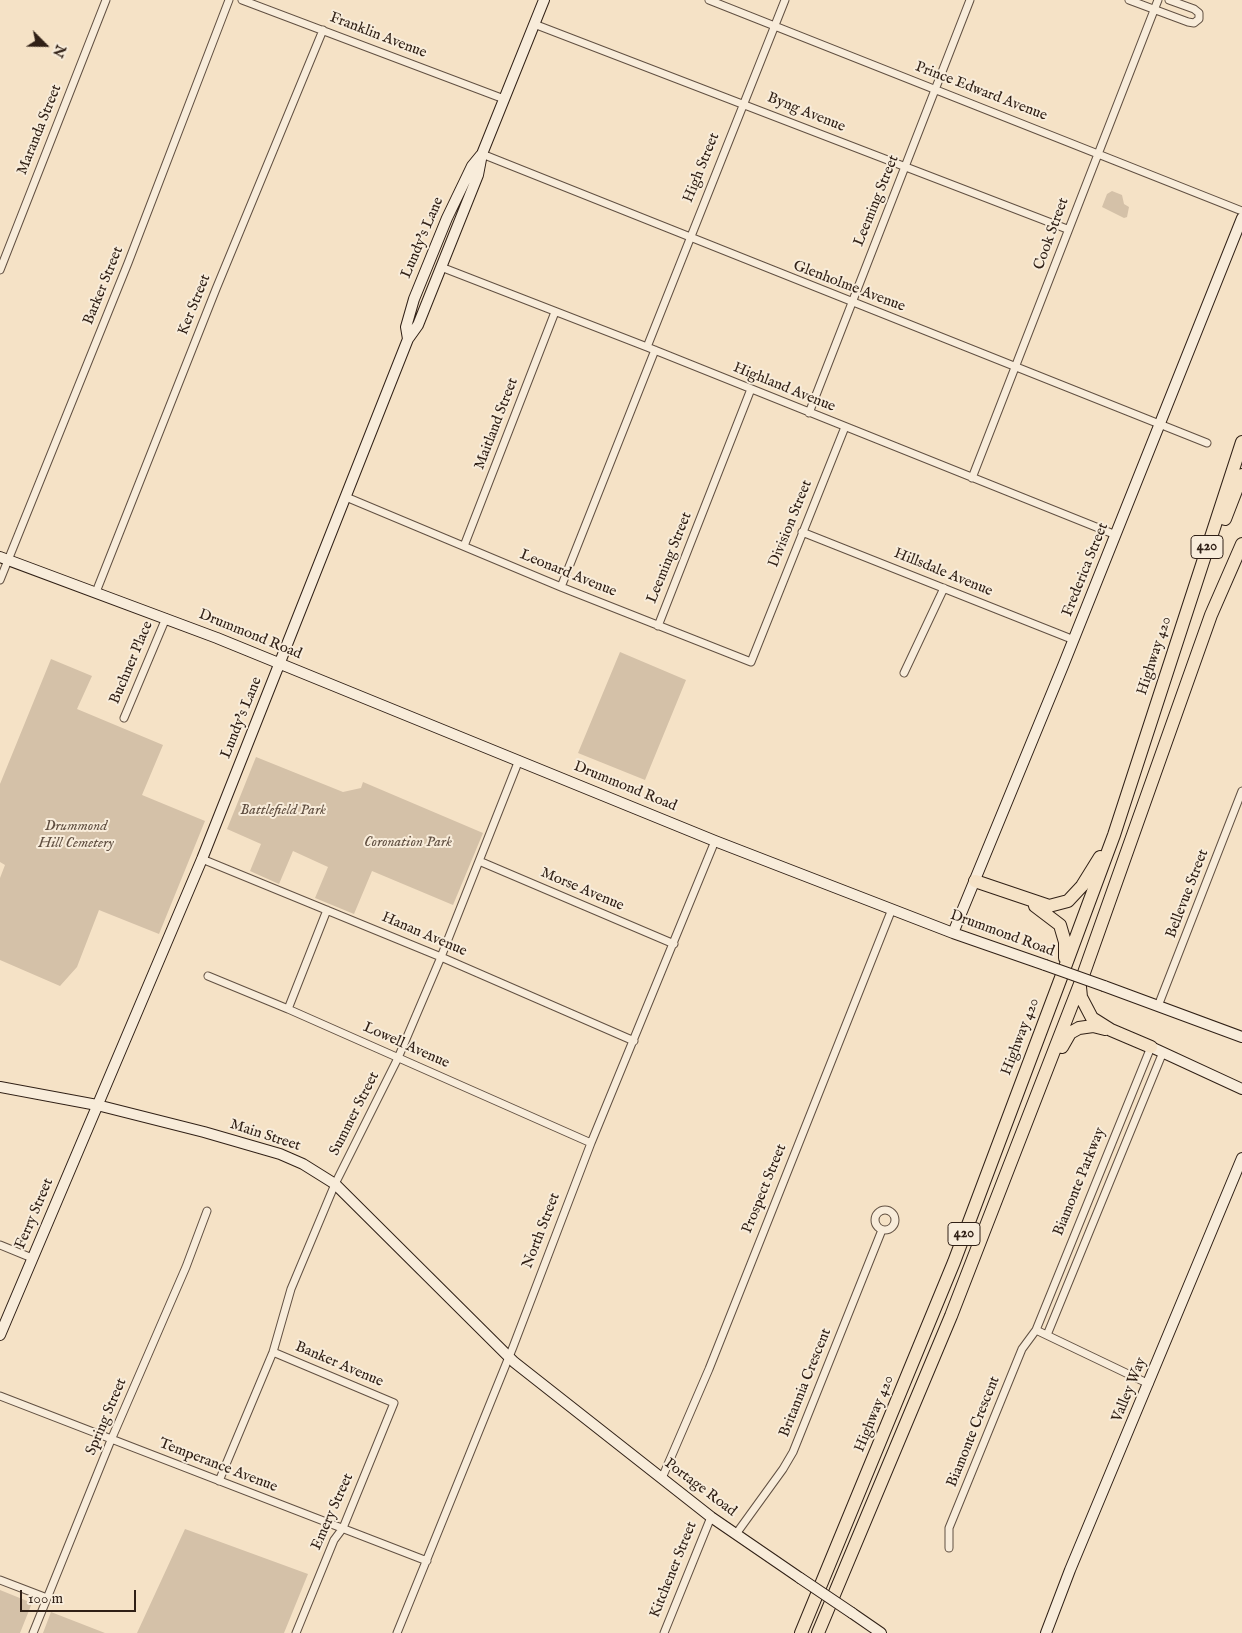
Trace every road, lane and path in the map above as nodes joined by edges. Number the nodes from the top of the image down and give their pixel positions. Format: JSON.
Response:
{"nodes":[{"id":1,"x":106,"y":0,"type":"edge"},
{"id":2,"x":229,"y":0,"type":"edge"},
{"id":3,"x":242,"y":0,"type":"edge"},
{"id":4,"x":544,"y":0,"type":"edge"},
{"id":5,"x":709,"y":0,"type":"edge"},
{"id":6,"x":785,"y":0,"type":"edge"},
{"id":7,"x":970,"y":0,"type":"edge"},
{"id":8,"x":1129,"y":0,"type":"edge"},
{"id":9,"x":1158,"y":0,"type":"edge"},
{"id":10,"x":1169,"y":0,"type":"edge"},
{"id":11,"x":1154,"y":10,"type":"junction"},
{"id":12,"x":534,"y":24,"type":"junction"},
{"id":13,"x":774,"y":26,"type":"junction"},
{"id":14,"x":323,"y":30,"type":"junction"},
{"id":15,"x":936,"y":89,"type":"junction"},
{"id":16,"x":504,"y":99,"type":"junction"},
{"id":17,"x":743,"y":103,"type":"junction"},
{"id":18,"x":1098,"y":152,"type":"junction"},
{"id":19,"x":482,"y":154,"type":"junction"},
{"id":20,"x":905,"y":168,"type":"junction"},
{"id":21,"x":1242,"y":211,"type":"edge"},
{"id":22,"x":1242,"y":218,"type":"edge"},
{"id":23,"x":1067,"y":230,"type":"junction"},
{"id":24,"x":689,"y":239,"type":"junction"},
{"id":25,"x":441,"y":267,"type":"junction"},
{"id":26,"x":0,"y":270,"type":"edge"},
{"id":27,"x":851,"y":302,"type":"junction"},
{"id":28,"x":555,"y":312,"type":"junction"},
{"id":29,"x":408,"y":339,"type":"junction"},
{"id":30,"x":647,"y":347,"type":"junction"},
{"id":31,"x":655,"y":350,"type":"junction"},
{"id":32,"x":1016,"y":367,"type":"junction"},
{"id":33,"x":751,"y":390,"type":"junction"},
{"id":34,"x":809,"y":413,"type":"junction"},
{"id":35,"x":1160,"y":424,"type":"junction"},
{"id":36,"x":845,"y":427,"type":"junction"},
{"id":37,"x":1242,"y":442,"type":"edge"},
{"id":38,"x":1207,"y":443,"type":"dead end"},
{"id":39,"x":1242,"y":475,"type":"edge"},
{"id":40,"x":972,"y":478,"type":"junction"},
{"id":41,"x":346,"y":497,"type":"junction"},
{"id":42,"x":802,"y":532,"type":"junction"},
{"id":43,"x":1242,"y":533,"type":"edge"},
{"id":44,"x":1116,"y":535,"type":"junction"},
{"id":45,"x":1242,"y":544,"type":"edge"},
{"id":46,"x":464,"y":546,"type":"junction"},
{"id":47,"x":4,"y":558,"type":"edge"},
{"id":48,"x":0,"y":580,"type":"edge"},
{"id":49,"x":560,"y":587,"type":"junction"},
{"id":50,"x":944,"y":588,"type":"junction"},
{"id":51,"x":96,"y":592,"type":"junction"},
{"id":52,"x":1210,"y":615,"type":"junction"},
{"id":53,"x":166,"y":618,"type":"junction"},
{"id":54,"x":658,"y":626,"type":"junction"},
{"id":55,"x":764,"y":632,"type":"joint"},
{"id":56,"x":1074,"y":640,"type":"junction"},
{"id":57,"x":1173,"y":653,"type":"junction"},
{"id":58,"x":279,"y":663,"type":"junction"},
{"id":59,"x":904,"y":673,"type":"dead end"},
{"id":60,"x":124,"y":718,"type":"dead end"},
{"id":61,"x":519,"y":760,"type":"junction"},
{"id":62,"x":1242,"y":791,"type":"edge"},
{"id":63,"x":1114,"y":834,"type":"junction"},
{"id":64,"x":715,"y":840,"type":"junction"},
{"id":65,"x":202,"y":859,"type":"junction"},
{"id":66,"x":479,"y":861,"type":"junction"},
{"id":67,"x":975,"y":882,"type":"junction"},
{"id":68,"x":1024,"y":900,"type":"junction"},
{"id":69,"x":892,"y":909,"type":"junction"},
{"id":70,"x":328,"y":910,"type":"junction"},
{"id":71,"x":953,"y":933,"type":"junction"},
{"id":72,"x":674,"y":944,"type":"junction"},
{"id":73,"x":441,"y":956,"type":"junction"},
{"id":74,"x":1065,"y":967,"type":"junction"},
{"id":75,"x":208,"y":976,"type":"dead end"},
{"id":76,"x":1080,"y":984,"type":"junction"},
{"id":77,"x":1158,"y":1006,"type":"junction"},
{"id":78,"x":288,"y":1008,"type":"junction"},
{"id":79,"x":1111,"y":1030,"type":"junction"},
{"id":80,"x":1242,"y":1037,"type":"edge"},
{"id":81,"x":634,"y":1041,"type":"junction"},
{"id":82,"x":1157,"y":1050,"type":"junction"},
{"id":83,"x":398,"y":1058,"type":"junction"},
{"id":84,"x":1046,"y":1072,"type":"junction"},
{"id":85,"x":1226,"y":1081,"type":"junction"},
{"id":86,"x":1242,"y":1084,"type":"edge"},
{"id":87,"x":0,"y":1087,"type":"edge"},
{"id":88,"x":1242,"y":1088,"type":"edge"},
{"id":89,"x":97,"y":1106,"type":"junction"},
{"id":90,"x":592,"y":1142,"type":"junction"},
{"id":91,"x":1242,"y":1158,"type":"edge"},
{"id":92,"x":335,"y":1184,"type":"junction"},
{"id":93,"x":207,"y":1211,"type":"dead end"},
{"id":94,"x":882,"y":1230,"type":"dead end"},
{"id":95,"x":0,"y":1245,"type":"edge"},
{"id":96,"x":32,"y":1258,"type":"junction"},
{"id":97,"x":1036,"y":1330,"type":"junction"},
{"id":98,"x":0,"y":1335,"type":"edge"},
{"id":99,"x":1046,"y":1335,"type":"junction"},
{"id":100,"x":273,"y":1352,"type":"junction"},
{"id":101,"x":509,"y":1357,"type":"junction"},
{"id":102,"x":1149,"y":1384,"type":"junction"},
{"id":103,"x":0,"y":1396,"type":"edge"},
{"id":104,"x":394,"y":1403,"type":"joint"},
{"id":105,"x":111,"y":1440,"type":"junction"},
{"id":106,"x":662,"y":1478,"type":"junction"},
{"id":107,"x":220,"y":1481,"type":"junction"},
{"id":108,"x":711,"y":1517,"type":"junction"},
{"id":109,"x":343,"y":1528,"type":"junction"},
{"id":110,"x":736,"y":1534,"type":"junction"},
{"id":111,"x":949,"y":1548,"type":"dead end"},
{"id":112,"x":427,"y":1561,"type":"junction"},
{"id":113,"x":0,"y":1580,"type":"edge"},
{"id":114,"x":48,"y":1598,"type":"junction"},
{"id":115,"x":33,"y":1633,"type":"edge"},
{"id":116,"x":296,"y":1633,"type":"edge"},
{"id":117,"x":397,"y":1633,"type":"edge"},
{"id":118,"x":664,"y":1633,"type":"edge"},
{"id":119,"x":801,"y":1633,"type":"edge"},
{"id":120,"x":818,"y":1633,"type":"edge"},
{"id":121,"x":881,"y":1633,"type":"edge"},
{"id":122,"x":1046,"y":1633,"type":"edge"}],
"edges":[{"from":1,"to":26,"type":"street","name":"Maranda Street"},
{"from":2,"to":47,"type":"street","name":"Barker Street"},
{"from":3,"to":14,"type":"street","name":"Franklin Avenue"},
{"from":4,"to":12,"type":"main road","name":"Lundy's Lane"},
{"from":5,"to":13,"type":"street","name":"Prince Edward Avenue"},
{"from":6,"to":13,"type":"street","name":"High Street"},
{"from":7,"to":15,"type":"street","name":"Leeming Street"},
{"from":8,"to":11,"type":"street"},
{"from":9,"to":11,"type":"street","name":"Cook Street"},
{"from":10,"to":11,"type":"street"},
{"from":11,"to":18,"type":"street","name":"Cook Street"},
{"from":12,"to":16,"type":"main road","name":"Lundy's Lane"},
{"from":12,"to":17,"type":"street","name":"Byng Avenue"},
{"from":13,"to":15,"type":"street","name":"Prince Edward Avenue"},
{"from":13,"to":17,"type":"street","name":"High Street"},
{"from":14,"to":16,"type":"street","name":"Franklin Avenue"},
{"from":14,"to":51,"type":"street","name":"Ker Street"},
{"from":15,"to":18,"type":"street","name":"Prince Edward Avenue"},
{"from":15,"to":20,"type":"street","name":"Leeming Street"},
{"from":16,"to":19,"type":"main road","name":"Lundy's Lane"},
{"from":17,"to":20,"type":"street","name":"Byng Avenue"},
{"from":17,"to":24,"type":"street","name":"High Street"},
{"from":18,"to":21,"type":"street","name":"Prince Edward Avenue"},
{"from":18,"to":23,"type":"street","name":"Cook Street"},
{"from":19,"to":24,"type":"street","name":"Glenholme Avenue"},
{"from":19,"to":25,"type":"main road","name":"Lundy's Lane"},
{"from":19,"to":29,"type":"main road","name":"Lundy's Lane"},
{"from":20,"to":23,"type":"street","name":"Byng Avenue"},
{"from":20,"to":27,"type":"street","name":"Leeming Street"},
{"from":22,"to":35,"type":"main road","name":"Frederica Street"},
{"from":23,"to":32,"type":"street","name":"Cook Street"},
{"from":24,"to":27,"type":"street","name":"Glenholme Avenue"},
{"from":24,"to":30,"type":"street","name":"High Street"},
{"from":25,"to":28,"type":"street","name":"Highland Avenue"},
{"from":25,"to":29,"type":"main road","name":"Lundy's Lane"},
{"from":27,"to":32,"type":"street","name":"Glenholme Avenue"},
{"from":27,"to":34,"type":"street","name":"Leeming Street"},
{"from":28,"to":30,"type":"street","name":"Highland Avenue"},
{"from":28,"to":46,"type":"street","name":"Maitland Street"},
{"from":29,"to":41,"type":"main road","name":"Lundy's Lane"},
{"from":30,"to":31,"type":"street","name":"Highland Avenue"},
{"from":31,"to":33,"type":"street","name":"Highland Avenue"},
{"from":31,"to":49,"type":"street"},
{"from":32,"to":35,"type":"street","name":"Glenholme Avenue"},
{"from":32,"to":40,"type":"street","name":"Cook Street"},
{"from":33,"to":34,"type":"street","name":"Highland Avenue"},
{"from":33,"to":54,"type":"street","name":"Leeming Street"},
{"from":34,"to":36,"type":"street","name":"Highland Avenue"},
{"from":35,"to":38,"type":"street","name":"Glenholme Avenue"},
{"from":35,"to":44,"type":"main road","name":"Frederica Street"},
{"from":36,"to":40,"type":"street","name":"Highland Avenue"},
{"from":36,"to":42,"type":"street","name":"Division Street"},
{"from":37,"to":57,"type":"highway","name":"Highway 420","number":"420"},
{"from":39,"to":57,"type":"highway"},
{"from":40,"to":44,"type":"street","name":"Highland Avenue"},
{"from":41,"to":46,"type":"street","name":"Leonard Avenue"},
{"from":41,"to":58,"type":"main road","name":"Lundy's Lane"},
{"from":42,"to":50,"type":"street","name":"Hillsdale Avenue"},
{"from":42,"to":55,"type":"street","name":"Division Street"},
{"from":43,"to":52,"type":"highway"},
{"from":44,"to":56,"type":"main road","name":"Frederica Street"},
{"from":45,"to":52,"type":"highway","number":"420"},
{"from":46,"to":49,"type":"street","name":"Leonard Avenue"},
{"from":47,"to":48,"type":"street","name":"Barker Street"},
{"from":47,"to":51,"type":"main road","name":"Drummond Road"},
{"from":49,"to":54,"type":"street","name":"Leonard Avenue"},
{"from":50,"to":56,"type":"street","name":"Hillsdale Avenue"},
{"from":50,"to":59,"type":"street"},
{"from":51,"to":53,"type":"main road","name":"Drummond Road"},
{"from":52,"to":76,"type":"highway","number":"420"},
{"from":53,"to":58,"type":"main road","name":"Drummond Road"},
{"from":53,"to":60,"type":"street","name":"Buchner Place"},
{"from":54,"to":55,"type":"street","name":"Leonard Avenue"},
{"from":56,"to":67,"type":"main road","name":"Frederica Street"},
{"from":57,"to":63,"type":"highway","name":"Highway 420","number":"420"},
{"from":58,"to":61,"type":"main road","name":"Drummond Road"},
{"from":58,"to":65,"type":"main road","name":"Lundy's Lane"},
{"from":61,"to":64,"type":"main road","name":"Drummond Road"},
{"from":61,"to":66,"type":"street","name":"Summer Street"},
{"from":62,"to":77,"type":"street","name":"Bellevue Street"},
{"from":63,"to":68,"type":"highway"},
{"from":63,"to":74,"type":"highway","name":"Highway 420","number":"420"},
{"from":64,"to":69,"type":"main road","name":"Drummond Road"},
{"from":64,"to":72,"type":"street","name":"North Street"},
{"from":65,"to":70,"type":"street","name":"Hanan Avenue"},
{"from":65,"to":89,"type":"main road","name":"Lundy's Lane"},
{"from":66,"to":72,"type":"street","name":"Morse Avenue"},
{"from":66,"to":73,"type":"street","name":"Summer Street"},
{"from":67,"to":68,"type":"highway"},
{"from":67,"to":71,"type":"main road","name":"Frederica Street"},
{"from":68,"to":74,"type":"highway"},
{"from":69,"to":71,"type":"main road","name":"Drummond Road"},
{"from":69,"to":106,"type":"street","name":"Prospect Street"},
{"from":70,"to":73,"type":"street","name":"Hanan Avenue"},
{"from":70,"to":78,"type":"street"},
{"from":71,"to":77,"type":"main road","name":"Drummond Road","bridge":true},
{"from":72,"to":81,"type":"street","name":"North Street"},
{"from":73,"to":81,"type":"street","name":"Hanan Avenue"},
{"from":73,"to":83,"type":"street","name":"Summer Street"},
{"from":74,"to":119,"type":"highway","name":"Highway 420","number":"420"},
{"from":75,"to":78,"type":"street","name":"Lowell Avenue"},
{"from":76,"to":79,"type":"highway"},
{"from":76,"to":84,"type":"highway","number":"420"},
{"from":77,"to":80,"type":"main road","name":"Drummond Road"},
{"from":78,"to":83,"type":"street","name":"Lowell Avenue"},
{"from":79,"to":82,"type":"highway"},
{"from":79,"to":84,"type":"highway"},
{"from":81,"to":90,"type":"street","name":"North Street"},
{"from":82,"to":85,"type":"main road"},
{"from":82,"to":97,"type":"street","name":"Biamonte Parkway"},
{"from":82,"to":99,"type":"street","name":"Biamonte Parkway"},
{"from":83,"to":90,"type":"street","name":"Lowell Avenue"},
{"from":83,"to":92,"type":"street","name":"Summer Street"},
{"from":84,"to":120,"type":"highway","number":"420"},
{"from":85,"to":86,"type":"main road"},
{"from":85,"to":88,"type":"main road"},
{"from":87,"to":89,"type":"main road","name":"Main Street"},
{"from":89,"to":92,"type":"main road","name":"Main Street"},
{"from":89,"to":96,"type":"main road","name":"Ferry Street"},
{"from":90,"to":101,"type":"street","name":"North Street"},
{"from":91,"to":102,"type":"main road","name":"Valley Way"},
{"from":92,"to":100,"type":"street","name":"Summer Street"},
{"from":92,"to":101,"type":"main road","name":"Main Street"},
{"from":93,"to":105,"type":"street","name":"Spring Street"},
{"from":94,"to":110,"type":"street","name":"Britannia Crescent"},
{"from":95,"to":96,"type":"street"},
{"from":96,"to":98,"type":"main road","name":"Ferry Street"},
{"from":97,"to":99,"type":"street"},
{"from":97,"to":111,"type":"street","name":"Biamonte Crescent"},
{"from":99,"to":102,"type":"street"},
{"from":100,"to":104,"type":"street","name":"Banker Avenue"},
{"from":100,"to":107,"type":"street","name":"Summer Street"},
{"from":101,"to":106,"type":"main road","name":"Portage Road"},
{"from":101,"to":112,"type":"street","name":"North Street"},
{"from":102,"to":122,"type":"main road","name":"Valley Way"},
{"from":103,"to":105,"type":"street","name":"Temperance Avenue"},
{"from":104,"to":109,"type":"street","name":"Emery Street"},
{"from":105,"to":107,"type":"street","name":"Temperance Avenue"},
{"from":105,"to":114,"type":"street","name":"Spring Street"},
{"from":106,"to":108,"type":"main road","name":"Portage Road"},
{"from":107,"to":109,"type":"street","name":"Temperance Avenue"},
{"from":108,"to":110,"type":"main road","name":"Portage Road"},
{"from":108,"to":118,"type":"street","name":"Kitchener Street"},
{"from":109,"to":112,"type":"street","name":"Temperance Avenue"},
{"from":109,"to":116,"type":"street","name":"Emery Street"},
{"from":110,"to":121,"type":"main road","name":"Portage Road","bridge":true},
{"from":112,"to":117,"type":"street","name":"North Street"},
{"from":113,"to":114,"type":"street"},
{"from":114,"to":115,"type":"street","name":"Spring Street"}]}
